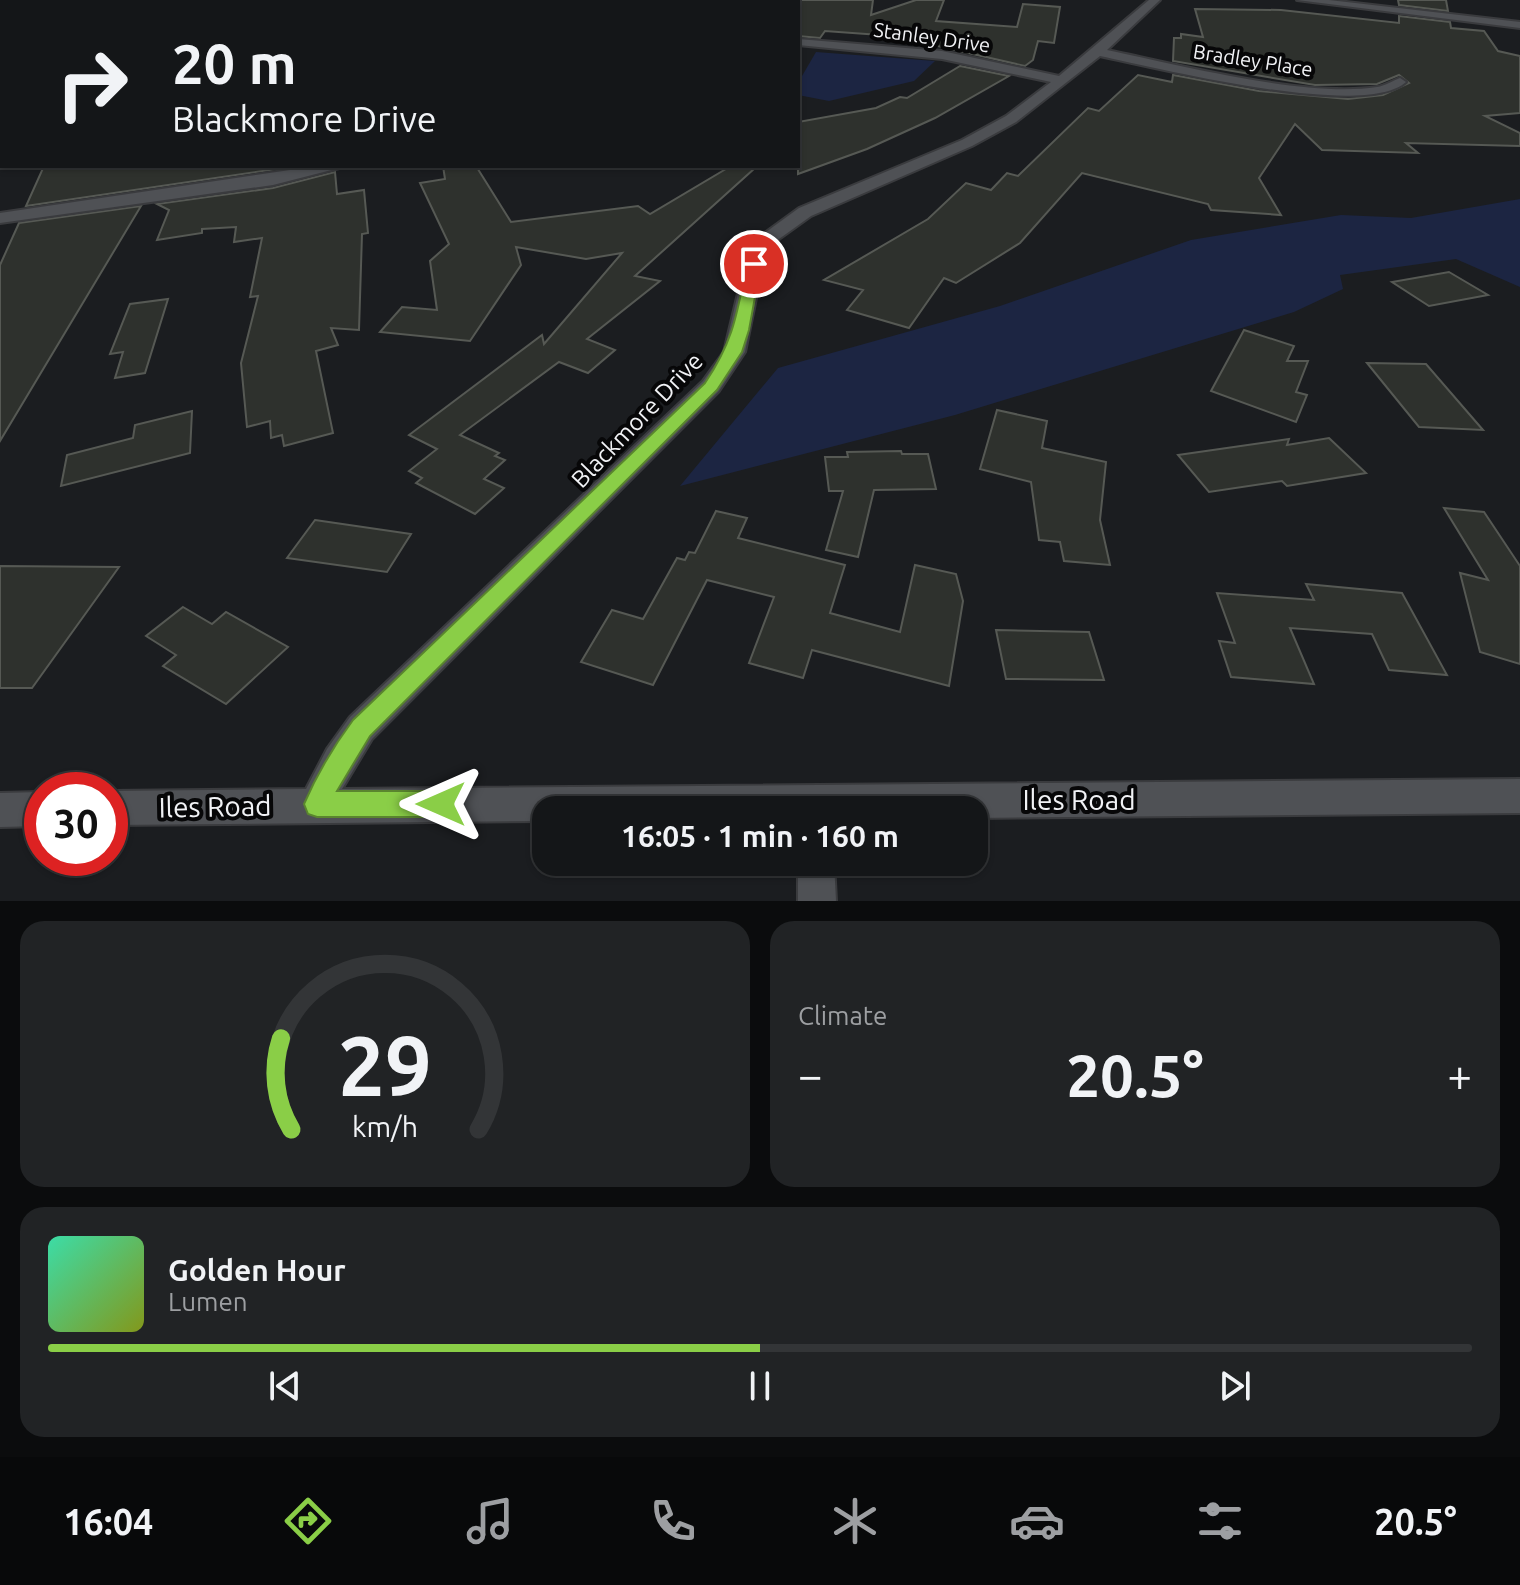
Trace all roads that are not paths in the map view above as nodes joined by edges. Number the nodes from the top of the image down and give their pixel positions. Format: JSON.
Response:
{"nodes":[{"id":1,"x":1155,"y":0,"type":"edge"},
{"id":2,"x":1302,"y":0,"type":"edge"},
{"id":3,"x":1479,"y":6,"type":"dead end"},
{"id":4,"x":1489,"y":22,"type":"junction"},
{"id":5,"x":1520,"y":25,"type":"edge"},
{"id":6,"x":800,"y":42,"type":"edge"},
{"id":7,"x":1098,"y":52,"type":"junction"},
{"id":8,"x":1059,"y":80,"type":"junction"},
{"id":9,"x":1400,"y":82,"type":"dead end"},
{"id":10,"x":330,"y":168,"type":"edge"},
{"id":11,"x":0,"y":218,"type":"edge"},
{"id":12,"x":1520,"y":796,"type":"edge"},
{"id":13,"x":317,"y":804,"type":"junction"},
{"id":14,"x":988,"y":804,"type":"edge"},
{"id":15,"x":532,"y":805,"type":"edge"},
{"id":16,"x":128,"y":808,"type":"edge"},
{"id":17,"x":24,"y":809,"type":"edge"},
{"id":18,"x":0,"y":810,"type":"edge"},
{"id":19,"x":816,"y":876,"type":"edge"},
{"id":20,"x":817,"y":901,"type":"edge"}],
"edges":[{"from":1,"to":7,"type":"street","name":"Blackmore Drive"},
{"from":2,"to":4,"type":"street"},
{"from":3,"to":4,"type":"street"},
{"from":4,"to":5,"type":"street"},
{"from":6,"to":8,"type":"street","name":"Stanley Drive"},
{"from":7,"to":8,"type":"street","name":"Blackmore Drive"},
{"from":7,"to":9,"type":"street","name":"Bradley Place"},
{"from":8,"to":13,"type":"street","name":"Blackmore Drive"},
{"from":10,"to":11,"type":"street"},
{"from":12,"to":14,"type":"street","name":"Iles Road"},
{"from":13,"to":15,"type":"street","name":"Iles Road"},
{"from":13,"to":16,"type":"street","name":"Iles Road"},
{"from":17,"to":18,"type":"street"},
{"from":19,"to":20,"type":"street"}]}
